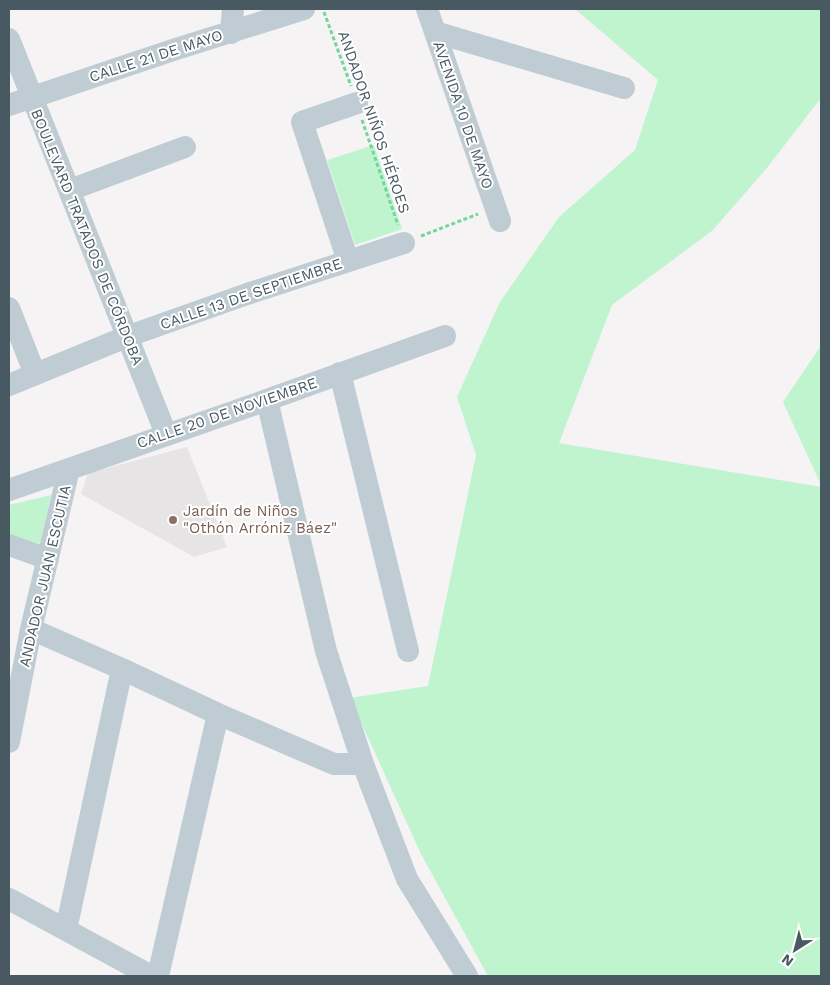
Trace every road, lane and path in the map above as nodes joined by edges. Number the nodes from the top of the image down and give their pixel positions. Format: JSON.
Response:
{"nodes":[{"id":1,"x":233,"y":9,"type":"edge"},
{"id":2,"x":304,"y":9,"type":"edge"},
{"id":3,"x":323,"y":9,"type":"edge"},
{"id":4,"x":427,"y":9,"type":"edge"},
{"id":5,"x":435,"y":32,"type":"junction"},
{"id":6,"x":230,"y":33,"type":"junction"},
{"id":7,"x":9,"y":39,"type":"edge"},
{"id":8,"x":624,"y":88,"type":"dead end"},
{"id":9,"x":31,"y":97,"type":"junction"},
{"id":10,"x":357,"y":103,"type":"junction"},
{"id":11,"x":9,"y":105,"type":"edge"},
{"id":12,"x":185,"y":147,"type":"dead end"},
{"id":13,"x":70,"y":190,"type":"junction"},
{"id":14,"x":497,"y":214,"type":"joint"},
{"id":15,"x":404,"y":243,"type":"junction"},
{"id":16,"x":348,"y":261,"type":"junction"},
{"id":17,"x":9,"y":308,"type":"edge"},
{"id":18,"x":445,"y":336,"type":"dead end"},
{"id":19,"x":126,"y":337,"type":"junction"},
{"id":20,"x":340,"y":373,"type":"junction"},
{"id":21,"x":35,"y":374,"type":"junction"},
{"id":22,"x":9,"y":385,"type":"edge"},
{"id":23,"x":267,"y":400,"type":"junction"},
{"id":24,"x":166,"y":434,"type":"junction"},
{"id":25,"x":69,"y":469,"type":"junction"},
{"id":26,"x":9,"y":490,"type":"edge"},
{"id":27,"x":9,"y":545,"type":"edge"},
{"id":28,"x":48,"y":559,"type":"junction"},
{"id":29,"x":31,"y":629,"type":"junction"},
{"id":30,"x":408,"y":651,"type":"dead end"},
{"id":31,"x":17,"y":655,"type":"edge"},
{"id":32,"x":122,"y":669,"type":"junction"},
{"id":33,"x":218,"y":714,"type":"junction"},
{"id":34,"x":9,"y":742,"type":"edge"},
{"id":35,"x":364,"y":764,"type":"junction"},
{"id":36,"x":9,"y":899,"type":"edge"},
{"id":37,"x":66,"y":930,"type":"junction"},
{"id":38,"x":150,"y":976,"type":"edge"},
{"id":39,"x":158,"y":976,"type":"edge"},
{"id":40,"x":468,"y":976,"type":"edge"}],
"edges":[{"from":1,"to":6,"type":"street"},
{"from":2,"to":6,"type":"street","name":"CALLE 21 DE MAYO"},
{"from":3,"to":10,"type":"path","name":"ANDADOR NIÑOS HÉROES"},
{"from":4,"to":5,"type":"street","name":"AVENIDA 10 DE MAYO"},
{"from":5,"to":8,"type":"street"},
{"from":5,"to":14,"type":"street","name":"AVENIDA 10 DE MAYO"},
{"from":6,"to":9,"type":"street","name":"CALLE 21 DE MAYO"},
{"from":7,"to":9,"type":"street","name":"BOULEVARD TRATADOS DE CÓRDOBA"},
{"from":9,"to":11,"type":"street","name":"CALLE 21 DE MAYO"},
{"from":9,"to":13,"type":"street","name":"BOULEVARD TRATADOS DE CÓRDOBA"},
{"from":10,"to":15,"type":"path","name":"ANDADOR NIÑOS HÉROES"},
{"from":10,"to":16,"type":"street"},
{"from":12,"to":13,"type":"street"},
{"from":13,"to":19,"type":"street","name":"BOULEVARD TRATADOS DE CÓRDOBA"},
{"from":14,"to":15,"type":"path"},
{"from":15,"to":16,"type":"street","name":"CALLE 13 DE SEPTIEMBRE"},
{"from":16,"to":19,"type":"street","name":"CALLE 13 DE SEPTIEMBRE"},
{"from":17,"to":21,"type":"street"},
{"from":18,"to":20,"type":"street","name":"CALLE 20 DE NOVIEMBRE"},
{"from":19,"to":21,"type":"street","name":"CALLE 13 DE SEPTIEMBRE"},
{"from":19,"to":24,"type":"street","name":"BOULEVARD TRATADOS DE CÓRDOBA"},
{"from":20,"to":23,"type":"street","name":"CALLE 20 DE NOVIEMBRE"},
{"from":20,"to":30,"type":"street"},
{"from":21,"to":22,"type":"street","name":"CALLE 13 DE SEPTIEMBRE"},
{"from":23,"to":24,"type":"street","name":"CALLE 20 DE NOVIEMBRE"},
{"from":23,"to":35,"type":"street"},
{"from":24,"to":25,"type":"street","name":"CALLE 20 DE NOVIEMBRE"},
{"from":25,"to":26,"type":"street","name":"CALLE 20 DE NOVIEMBRE"},
{"from":25,"to":28,"type":"street","name":"ANDADOR JUAN ESCUTIA"},
{"from":27,"to":28,"type":"street"},
{"from":28,"to":29,"type":"street","name":"ANDADOR JUAN ESCUTIA"},
{"from":29,"to":31,"type":"street","name":"ANDADOR JUAN ESCUTIA"},
{"from":29,"to":32,"type":"street"},
{"from":31,"to":34,"type":"street","name":"ANDADOR JUAN ESCUTIA"},
{"from":32,"to":33,"type":"street"},
{"from":32,"to":37,"type":"street"},
{"from":33,"to":35,"type":"street"},
{"from":33,"to":39,"type":"street"},
{"from":35,"to":40,"type":"street"},
{"from":36,"to":37,"type":"street"},
{"from":37,"to":38,"type":"street"}]}
